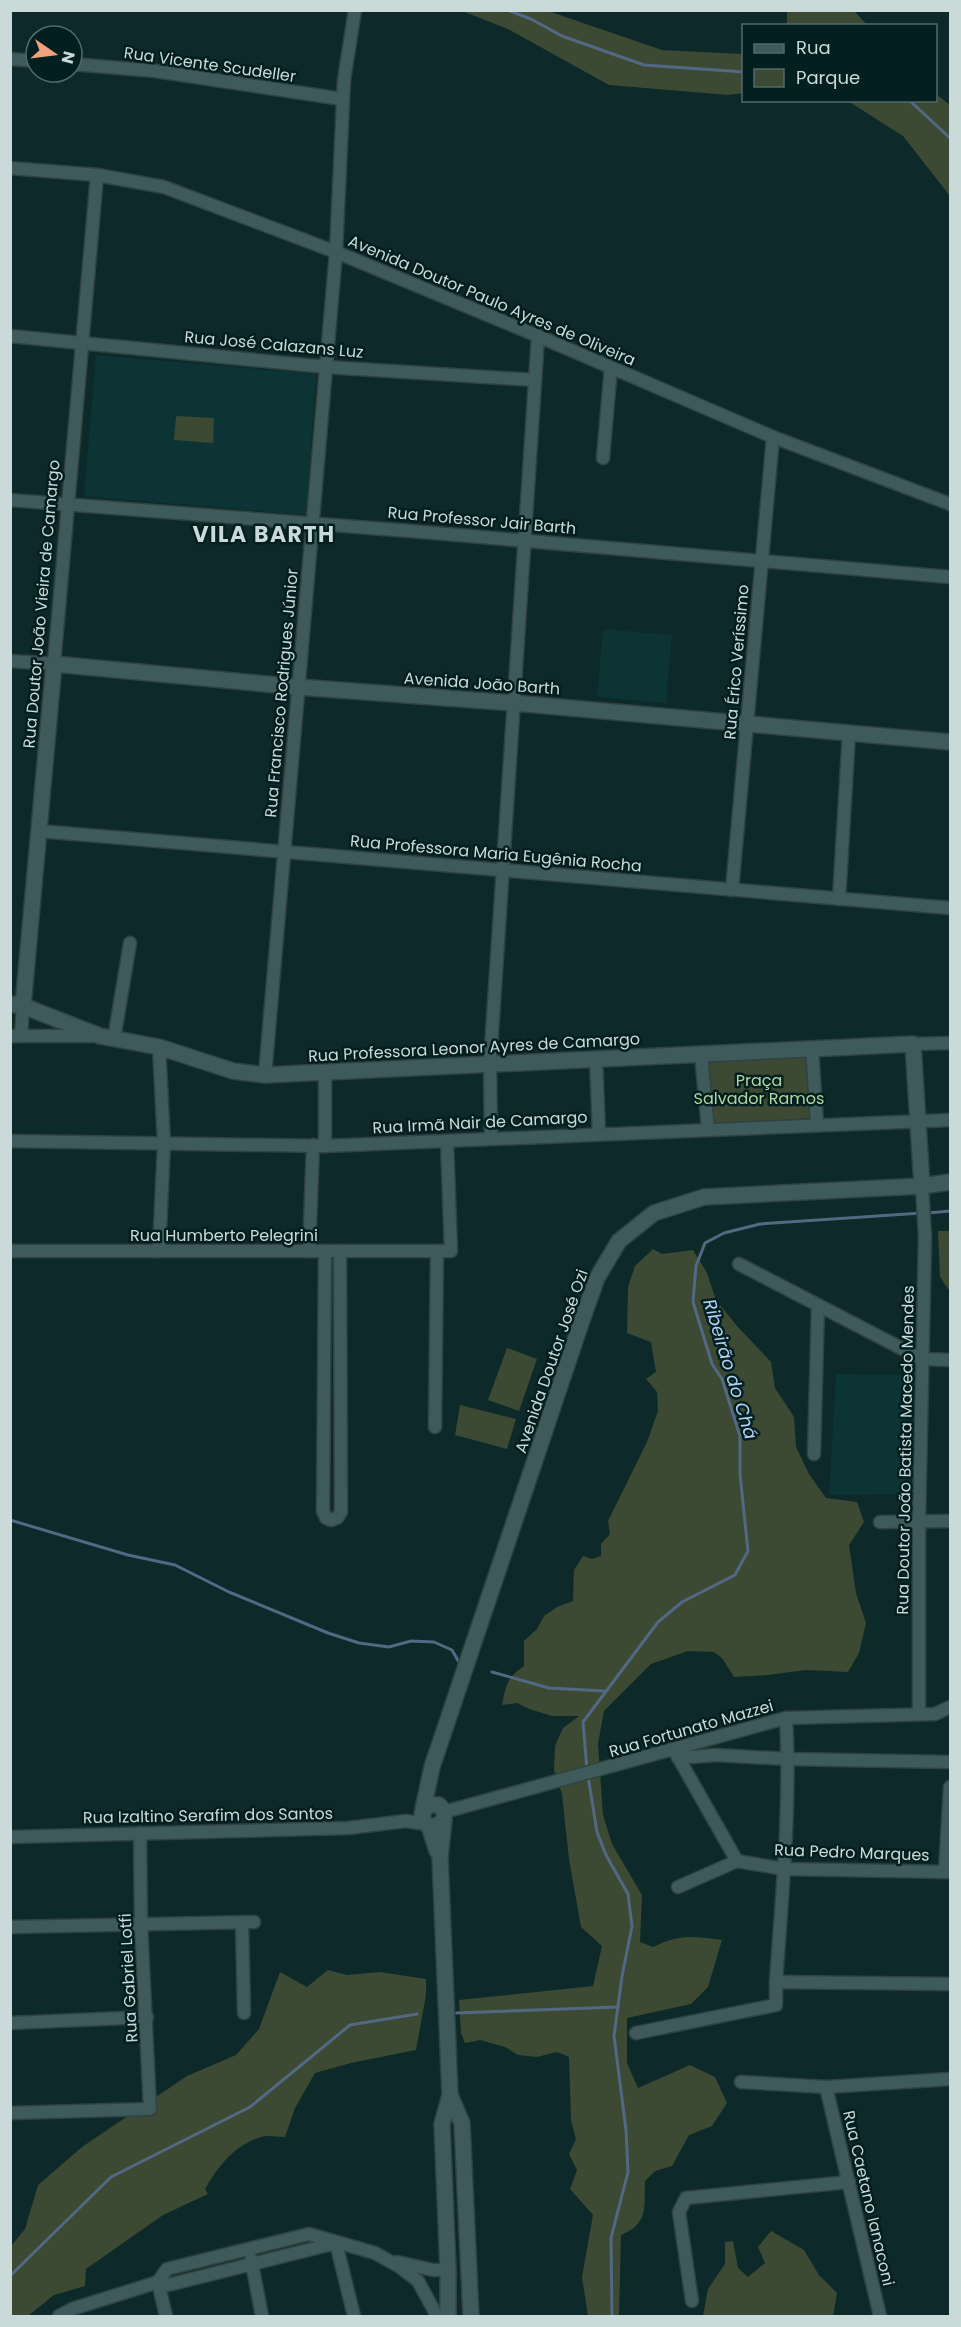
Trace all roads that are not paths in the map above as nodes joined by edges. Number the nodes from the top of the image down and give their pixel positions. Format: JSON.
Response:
{"nodes":[{"id":1,"x":355,"y":10,"type":"edge"},
{"id":2,"x":84,"y":65,"type":"edge"},
{"id":3,"x":342,"y":99,"type":"junction"},
{"id":4,"x":10,"y":168,"type":"edge"},
{"id":5,"x":97,"y":175,"type":"junction"},
{"id":6,"x":336,"y":252,"type":"junction"},
{"id":7,"x":10,"y":336,"type":"edge"},
{"id":8,"x":538,"y":336,"type":"junction"},
{"id":9,"x":82,"y":343,"type":"junction"},
{"id":10,"x":326,"y":367,"type":"junction"},
{"id":11,"x":611,"y":367,"type":"junction"},
{"id":12,"x":535,"y":380,"type":"junction"},
{"id":13,"x":773,"y":437,"type":"junction"},
{"id":14,"x":603,"y":458,"type":"dead end"},
{"id":15,"x":10,"y":500,"type":"edge"},
{"id":16,"x":68,"y":504,"type":"junction"},
{"id":17,"x":951,"y":504,"type":"edge"},
{"id":18,"x":312,"y":524,"type":"junction"},
{"id":19,"x":525,"y":540,"type":"junction"},
{"id":20,"x":762,"y":560,"type":"junction"},
{"id":21,"x":951,"y":577,"type":"edge"},
{"id":22,"x":10,"y":661,"type":"edge"},
{"id":23,"x":54,"y":663,"type":"junction"},
{"id":24,"x":298,"y":687,"type":"junction"},
{"id":25,"x":514,"y":703,"type":"junction"},
{"id":26,"x":747,"y":723,"type":"junction"},
{"id":27,"x":849,"y":733,"type":"junction"},
{"id":28,"x":951,"y":742,"type":"edge"},
{"id":29,"x":39,"y":831,"type":"junction"},
{"id":30,"x":284,"y":852,"type":"junction"},
{"id":31,"x":503,"y":870,"type":"junction"},
{"id":32,"x":732,"y":890,"type":"junction"},
{"id":33,"x":839,"y":899,"type":"junction"},
{"id":34,"x":951,"y":908,"type":"edge"},
{"id":35,"x":130,"y":943,"type":"dead end"},
{"id":36,"x":17,"y":1005,"type":"edge"},
{"id":37,"x":16,"y":1036,"type":"edge"},
{"id":38,"x":107,"y":1037,"type":"junction"},
{"id":39,"x":951,"y":1043,"type":"edge"},
{"id":40,"x":914,"y":1044,"type":"junction"},
{"id":41,"x":159,"y":1047,"type":"junction"},
{"id":42,"x":812,"y":1048,"type":"junction"},
{"id":43,"x":701,"y":1054,"type":"junction"},
{"id":44,"x":596,"y":1059,"type":"junction"},
{"id":45,"x":490,"y":1063,"type":"junction"},
{"id":46,"x":325,"y":1071,"type":"junction"},
{"id":47,"x":265,"y":1075,"type":"junction"},
{"id":48,"x":951,"y":1120,"type":"edge"},
{"id":49,"x":919,"y":1121,"type":"junction"},
{"id":50,"x":817,"y":1125,"type":"junction"},
{"id":51,"x":708,"y":1129,"type":"junction"},
{"id":52,"x":599,"y":1133,"type":"junction"},
{"id":53,"x":491,"y":1138,"type":"junction"},
{"id":54,"x":10,"y":1141,"type":"edge"},
{"id":55,"x":447,"y":1142,"type":"junction"},
{"id":56,"x":164,"y":1143,"type":"junction"},
{"id":57,"x":319,"y":1145,"type":"junction"},
{"id":58,"x":951,"y":1182,"type":"edge"},
{"id":59,"x":922,"y":1186,"type":"junction"},
{"id":60,"x":10,"y":1251,"type":"edge"},
{"id":61,"x":159,"y":1251,"type":"junction"},
{"id":62,"x":309,"y":1251,"type":"junction"},
{"id":63,"x":325,"y":1251,"type":"junction"},
{"id":64,"x":340,"y":1251,"type":"junction"},
{"id":65,"x":437,"y":1251,"type":"junction"},
{"id":66,"x":739,"y":1264,"type":"dead end"},
{"id":67,"x":818,"y":1305,"type":"junction"},
{"id":68,"x":325,"y":1344,"type":"junction"},
{"id":69,"x":340,"y":1344,"type":"junction"},
{"id":70,"x":922,"y":1359,"type":"junction"},
{"id":71,"x":951,"y":1360,"type":"edge"},
{"id":72,"x":435,"y":1427,"type":"dead end"},
{"id":73,"x":324,"y":1431,"type":"junction"},
{"id":74,"x":340,"y":1431,"type":"junction"},
{"id":75,"x":814,"y":1454,"type":"dead end"},
{"id":76,"x":951,"y":1521,"type":"edge"},
{"id":77,"x":880,"y":1522,"type":"dead end"},
{"id":78,"x":919,"y":1522,"type":"junction"},
{"id":79,"x":951,"y":1707,"type":"edge"},
{"id":80,"x":919,"y":1714,"type":"junction"},
{"id":81,"x":786,"y":1718,"type":"junction"},
{"id":82,"x":676,"y":1754,"type":"junction"},
{"id":83,"x":788,"y":1759,"type":"junction"},
{"id":84,"x":951,"y":1762,"type":"edge"},
{"id":85,"x":951,"y":1787,"type":"edge"},
{"id":86,"x":432,"y":1815,"type":"junction"},
{"id":87,"x":140,"y":1833,"type":"junction"},
{"id":88,"x":10,"y":1837,"type":"edge"},
{"id":89,"x":737,"y":1861,"type":"junction"},
{"id":90,"x":784,"y":1869,"type":"junction"},
{"id":91,"x":948,"y":1872,"type":"edge"},
{"id":92,"x":678,"y":1887,"type":"dead end"},
{"id":93,"x":141,"y":1924,"type":"junction"},
{"id":94,"x":10,"y":1927,"type":"edge"},
{"id":95,"x":776,"y":1982,"type":"junction"},
{"id":96,"x":951,"y":1984,"type":"edge"},
{"id":97,"x":244,"y":2013,"type":"dead end"},
{"id":98,"x":147,"y":2017,"type":"junction"},
{"id":99,"x":10,"y":2023,"type":"edge"},
{"id":100,"x":636,"y":2033,"type":"dead end"},
{"id":101,"x":951,"y":2079,"type":"edge"},
{"id":102,"x":741,"y":2082,"type":"dead end"},
{"id":103,"x":826,"y":2087,"type":"junction"},
{"id":104,"x":450,"y":2095,"type":"junction"},
{"id":105,"x":10,"y":2114,"type":"edge"},
{"id":106,"x":849,"y":2182,"type":"junction"},
{"id":107,"x":336,"y":2242,"type":"junction"},
{"id":108,"x":249,"y":2249,"type":"junction"},
{"id":109,"x":390,"y":2261,"type":"junction"},
{"id":110,"x":252,"y":2265,"type":"junction"},
{"id":111,"x":448,"y":2270,"type":"junction"},
{"id":112,"x":158,"y":2282,"type":"junction"},
{"id":113,"x":692,"y":2301,"type":"dead end"},
{"id":114,"x":72,"y":2313,"type":"edge"},
{"id":115,"x":59,"y":2316,"type":"edge"},
{"id":116,"x":166,"y":2316,"type":"edge"},
{"id":117,"x":262,"y":2316,"type":"edge"},
{"id":118,"x":354,"y":2316,"type":"edge"},
{"id":119,"x":438,"y":2316,"type":"edge"},
{"id":120,"x":448,"y":2316,"type":"edge"},
{"id":121,"x":471,"y":2316,"type":"edge"},
{"id":122,"x":880,"y":2316,"type":"edge"}],
"edges":[{"from":1,"to":3,"type":"street","name":"Rua Francisco Rodrigues Júnior"},
{"from":2,"to":3,"type":"street","name":"Rua Vicente Scudeller"},
{"from":3,"to":6,"type":"street","name":"Rua Francisco Rodrigues Júnior"},
{"from":4,"to":5,"type":"street","name":"Avenida Doutor Paulo Ayres de Oliveira"},
{"from":5,"to":6,"type":"street","name":"Avenida Doutor Paulo Ayres de Oliveira"},
{"from":5,"to":9,"type":"street","name":"Rua Doutor João Vieira de Camargo"},
{"from":6,"to":8,"type":"street","name":"Avenida Doutor Paulo Ayres de Oliveira"},
{"from":6,"to":10,"type":"street","name":"Rua Francisco Rodrigues Júnior"},
{"from":7,"to":9,"type":"street","name":"Rua José Calazans Luz"},
{"from":8,"to":11,"type":"street","name":"Avenida Doutor Paulo Ayres de Oliveira"},
{"from":8,"to":12,"type":"street"},
{"from":9,"to":10,"type":"street","name":"Rua José Calazans Luz"},
{"from":9,"to":16,"type":"street","name":"Rua Doutor João Vieira de Camargo"},
{"from":10,"to":12,"type":"street","name":"Rua José Calazans Luz"},
{"from":10,"to":18,"type":"street","name":"Rua Francisco Rodrigues Júnior"},
{"from":11,"to":13,"type":"street","name":"Avenida Doutor Paulo Ayres de Oliveira"},
{"from":11,"to":14,"type":"street"},
{"from":12,"to":19,"type":"street"},
{"from":13,"to":17,"type":"street","name":"Avenida Doutor Paulo Ayres de Oliveira"},
{"from":13,"to":20,"type":"street","name":"Rua Érico Veríssimo"},
{"from":15,"to":16,"type":"street","name":"Rua Professor Jair Barth"},
{"from":16,"to":18,"type":"street","name":"Rua Professor Jair Barth"},
{"from":16,"to":23,"type":"street","name":"Rua Doutor João Vieira de Camargo"},
{"from":18,"to":19,"type":"street","name":"Rua Professor Jair Barth"},
{"from":18,"to":24,"type":"street","name":"Rua Francisco Rodrigues Júnior"},
{"from":19,"to":20,"type":"street","name":"Rua Professor Jair Barth"},
{"from":19,"to":25,"type":"street"},
{"from":20,"to":21,"type":"street","name":"Rua Professor Jair Barth"},
{"from":20,"to":26,"type":"street","name":"Rua Érico Veríssimo"},
{"from":22,"to":23,"type":"street","name":"Avenida João Barth"},
{"from":23,"to":24,"type":"main road","name":"Avenida João Barth"},
{"from":23,"to":29,"type":"main road","name":"Rua Doutor João Vieira de Camargo"},
{"from":24,"to":25,"type":"main road","name":"Avenida João Barth"},
{"from":24,"to":30,"type":"street","name":"Rua Francisco Rodrigues Júnior"},
{"from":25,"to":26,"type":"main road","name":"Avenida João Barth"},
{"from":25,"to":31,"type":"street"},
{"from":26,"to":27,"type":"main road","name":"Avenida João Barth"},
{"from":26,"to":32,"type":"street","name":"Rua Érico Veríssimo"},
{"from":27,"to":28,"type":"main road","name":"Avenida João Barth"},
{"from":27,"to":33,"type":"street"},
{"from":29,"to":30,"type":"street","name":"Rua Professora Maria Eugênia Rocha"},
{"from":29,"to":36,"type":"main road","name":"Rua Doutor João Vieira de Camargo"},
{"from":30,"to":31,"type":"street","name":"Rua Professora Maria Eugênia Rocha"},
{"from":30,"to":47,"type":"street","name":"Rua Francisco Rodrigues Júnior"},
{"from":31,"to":32,"type":"street","name":"Rua Professora Maria Eugênia Rocha"},
{"from":31,"to":45,"type":"street"},
{"from":32,"to":33,"type":"street","name":"Rua Professora Maria Eugênia Rocha"},
{"from":33,"to":34,"type":"street","name":"Rua Professora Maria Eugênia Rocha"},
{"from":35,"to":38,"type":"street"},
{"from":36,"to":37,"type":"street","name":"Rua Doutor João Vieira de Camargo"},
{"from":36,"to":38,"type":"main road","name":"Rua Professora Leonor Ayres de Camargo"},
{"from":37,"to":38,"type":"street"},
{"from":38,"to":41,"type":"main road","name":"Rua Professora Leonor Ayres de Camargo"},
{"from":39,"to":40,"type":"street","name":"Rua Professora Leonor Ayres de Camargo"},
{"from":40,"to":42,"type":"main road","name":"Rua Professora Leonor Ayres de Camargo"},
{"from":40,"to":49,"type":"main road"},
{"from":41,"to":47,"type":"main road","name":"Rua Professora Leonor Ayres de Camargo"},
{"from":41,"to":56,"type":"street"},
{"from":42,"to":43,"type":"main road","name":"Rua Professora Leonor Ayres de Camargo"},
{"from":42,"to":50,"type":"street"},
{"from":43,"to":44,"type":"main road","name":"Rua Professora Leonor Ayres de Camargo"},
{"from":43,"to":51,"type":"street"},
{"from":44,"to":45,"type":"main road","name":"Rua Professora Leonor Ayres de Camargo"},
{"from":44,"to":52,"type":"street"},
{"from":45,"to":46,"type":"main road","name":"Rua Professora Leonor Ayres de Camargo"},
{"from":45,"to":53,"type":"street"},
{"from":46,"to":47,"type":"main road","name":"Rua Professora Leonor Ayres de Camargo"},
{"from":46,"to":57,"type":"street"},
{"from":48,"to":49,"type":"street","name":"Rua Irmã Nair de Camargo"},
{"from":49,"to":50,"type":"street","name":"Rua Irmã Nair de Camargo"},
{"from":49,"to":59,"type":"main road"},
{"from":50,"to":51,"type":"street","name":"Rua Irmã Nair de Camargo"},
{"from":51,"to":52,"type":"street","name":"Rua Irmã Nair de Camargo"},
{"from":52,"to":53,"type":"street","name":"Rua Irmã Nair de Camargo"},
{"from":53,"to":55,"type":"street","name":"Rua Irmã Nair de Camargo"},
{"from":54,"to":56,"type":"street","name":"Rua Irmã Nair de Camargo"},
{"from":55,"to":57,"type":"street","name":"Rua Irmã Nair de Camargo"},
{"from":55,"to":65,"type":"street"},
{"from":56,"to":57,"type":"street","name":"Rua Irmã Nair de Camargo"},
{"from":56,"to":61,"type":"street"},
{"from":57,"to":62,"type":"street"},
{"from":58,"to":59,"type":"main road","name":"Avenida Doutor José Ozi"},
{"from":59,"to":70,"type":"street","name":"Rua Doutor João Batista Macedo Mendes"},
{"from":59,"to":86,"type":"main road","name":"Avenida Doutor José Ozi"},
{"from":60,"to":61,"type":"street","name":"Rua Humberto Pelegrini"},
{"from":61,"to":62,"type":"street","name":"Rua Humberto Pelegrini"},
{"from":62,"to":63,"type":"street","name":"Rua Humberto Pelegrini"},
{"from":63,"to":64,"type":"street","name":"Rua Humberto Pelegrini"},
{"from":63,"to":68,"type":"street"},
{"from":64,"to":65,"type":"street","name":"Rua Humberto Pelegrini"},
{"from":64,"to":69,"type":"street"},
{"from":65,"to":72,"type":"street"},
{"from":66,"to":67,"type":"street"},
{"from":67,"to":70,"type":"street"},
{"from":67,"to":75,"type":"street"},
{"from":68,"to":69,"type":"street"},
{"from":68,"to":73,"type":"street"},
{"from":69,"to":74,"type":"street"},
{"from":70,"to":71,"type":"street"},
{"from":70,"to":78,"type":"street","name":"Rua Doutor João Batista Macedo Mendes"},
{"from":73,"to":74,"type":"street"},
{"from":73,"to":74,"type":"street"},
{"from":76,"to":78,"type":"street"},
{"from":77,"to":78,"type":"street"},
{"from":78,"to":80,"type":"street","name":"Rua Doutor João Batista Macedo Mendes"},
{"from":79,"to":80,"type":"street","name":"Rua Fortunato Mazzei"},
{"from":80,"to":81,"type":"street","name":"Rua Fortunato Mazzei"},
{"from":81,"to":82,"type":"street","name":"Rua Fortunato Mazzei"},
{"from":81,"to":83,"type":"street"},
{"from":82,"to":83,"type":"street"},
{"from":82,"to":86,"type":"street","name":"Rua Fortunato Mazzei"},
{"from":82,"to":89,"type":"street"},
{"from":83,"to":84,"type":"street"},
{"from":83,"to":90,"type":"street"},
{"from":85,"to":91,"type":"street"},
{"from":86,"to":87,"type":"street","name":"Rua Izaltino Serafim dos Santos"},
{"from":86,"to":104,"type":"main road"},
{"from":87,"to":88,"type":"street","name":"Rua Izaltino Serafim dos Santos"},
{"from":87,"to":93,"type":"street","name":"Rua Gabriel Lotfi"},
{"from":89,"to":90,"type":"street","name":"Rua Pedro Marques"},
{"from":89,"to":92,"type":"street"},
{"from":90,"to":91,"type":"street","name":"Rua Pedro Marques"},
{"from":90,"to":95,"type":"street"},
{"from":93,"to":94,"type":"street"},
{"from":93,"to":97,"type":"street"},
{"from":93,"to":98,"type":"street","name":"Rua Gabriel Lotfi"},
{"from":95,"to":96,"type":"street"},
{"from":95,"to":100,"type":"street"},
{"from":98,"to":99,"type":"street"},
{"from":98,"to":105,"type":"street","name":"Rua Gabriel Lotfi"},
{"from":101,"to":103,"type":"street"},
{"from":102,"to":103,"type":"street"},
{"from":103,"to":106,"type":"street","name":"Rua Caetano Ianaconi"},
{"from":104,"to":111,"type":"main road"},
{"from":104,"to":121,"type":"main road"},
{"from":106,"to":113,"type":"street"},
{"from":106,"to":122,"type":"street","name":"Rua Caetano Ianaconi"},
{"from":107,"to":108,"type":"street"},
{"from":107,"to":109,"type":"street"},
{"from":107,"to":110,"type":"street"},
{"from":107,"to":118,"type":"street"},
{"from":108,"to":110,"type":"street"},
{"from":108,"to":112,"type":"street"},
{"from":109,"to":111,"type":"street"},
{"from":109,"to":119,"type":"street"},
{"from":110,"to":112,"type":"street"},
{"from":110,"to":117,"type":"street"},
{"from":111,"to":120,"type":"main road"},
{"from":112,"to":114,"type":"street"},
{"from":112,"to":116,"type":"street"},
{"from":114,"to":115,"type":"street"}]}
